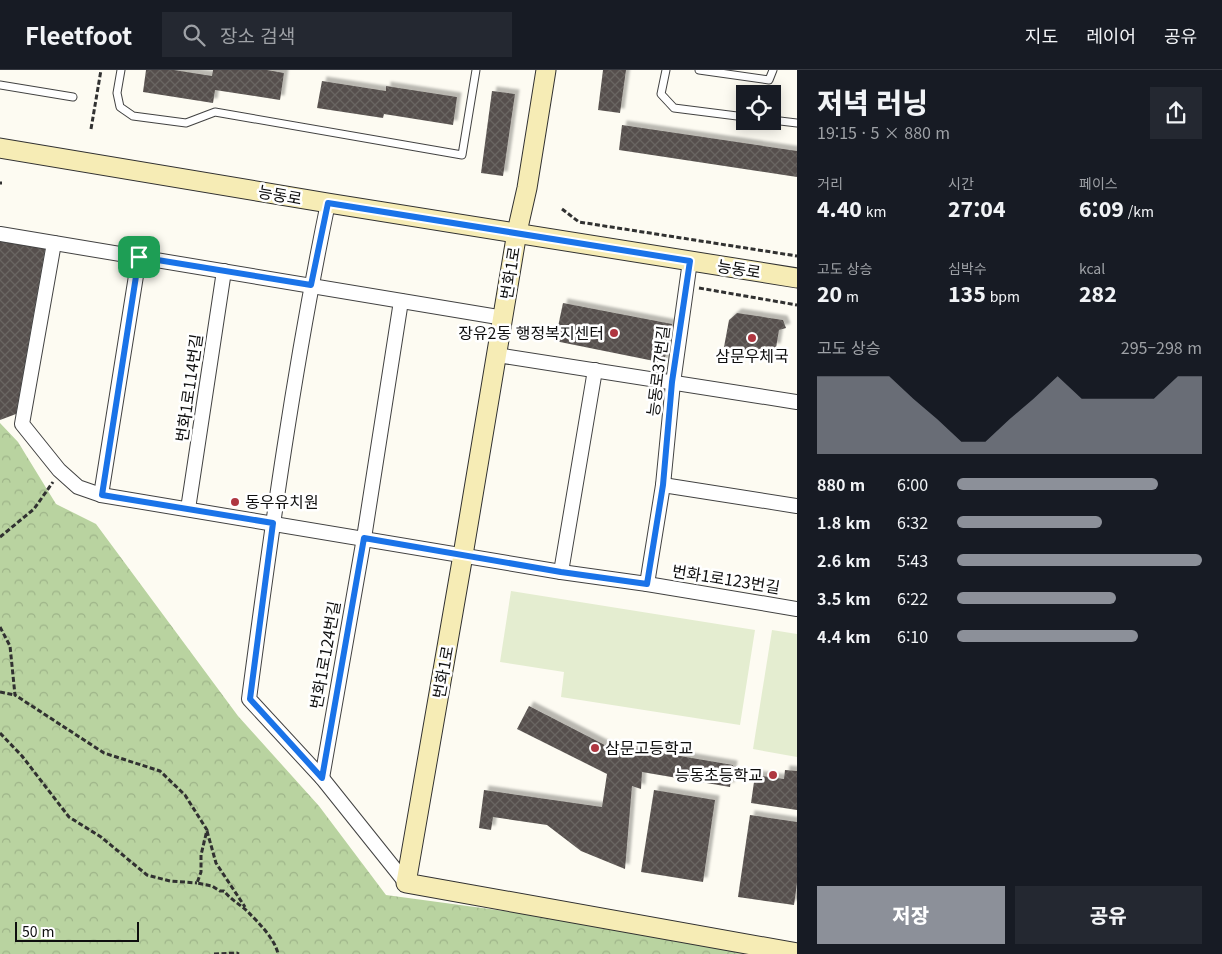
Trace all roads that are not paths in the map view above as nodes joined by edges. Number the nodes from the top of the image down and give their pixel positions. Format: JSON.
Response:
{"nodes":[{"id":1,"x":121,"y":70,"type":"edge"},
{"id":2,"x":476,"y":70,"type":"edge"},
{"id":3,"x":546,"y":70,"type":"edge"},
{"id":4,"x":666,"y":70,"type":"edge"},
{"id":5,"x":698,"y":70,"type":"edge"},
{"id":6,"x":773,"y":70,"type":"edge"},
{"id":7,"x":0,"y":85,"type":"edge"},
{"id":8,"x":73,"y":97,"type":"dead end"},
{"id":9,"x":736,"y":115,"type":"edge"},
{"id":10,"x":781,"y":121,"type":"edge"},
{"id":11,"x":797,"y":123,"type":"edge"},
{"id":12,"x":0,"y":148,"type":"edge"},
{"id":13,"x":328,"y":203,"type":"junction"},
{"id":14,"x":517,"y":232,"type":"junction"},
{"id":15,"x":0,"y":234,"type":"edge"},
{"id":16,"x":54,"y":243,"type":"junction"},
{"id":17,"x":139,"y":257,"type":"junction"},
{"id":18,"x":690,"y":261,"type":"junction"},
{"id":19,"x":224,"y":271,"type":"junction"},
{"id":20,"x":797,"y":278,"type":"edge"},
{"id":21,"x":311,"y":285,"type":"junction"},
{"id":22,"x":401,"y":301,"type":"junction"},
{"id":23,"x":504,"y":318,"type":"junction"},
{"id":24,"x":497,"y":355,"type":"junction"},
{"id":25,"x":595,"y":370,"type":"junction"},
{"id":26,"x":672,"y":382,"type":"junction"},
{"id":27,"x":797,"y":402,"type":"edge"},
{"id":28,"x":663,"y":485,"type":"junction"},
{"id":29,"x":102,"y":495,"type":"junction"},
{"id":30,"x":797,"y":506,"type":"edge"},
{"id":31,"x":188,"y":509,"type":"junction"},
{"id":32,"x":273,"y":523,"type":"junction"},
{"id":33,"x":364,"y":538,"type":"junction"},
{"id":34,"x":464,"y":555,"type":"junction"},
{"id":35,"x":561,"y":572,"type":"junction"},
{"id":36,"x":647,"y":584,"type":"junction"},
{"id":37,"x":797,"y":609,"type":"edge"},
{"id":38,"x":322,"y":778,"type":"junction"},
{"id":39,"x":406,"y":883,"type":"junction"},
{"id":40,"x":797,"y":953,"type":"edge"}],
"edges":[{"from":1,"to":2,"type":"lane"},
{"from":3,"to":14,"type":"street","name":"번화1로"},
{"from":4,"to":9,"type":"lane"},
{"from":5,"to":6,"type":"lane"},
{"from":7,"to":8,"type":"lane"},
{"from":10,"to":11,"type":"lane"},
{"from":12,"to":13,"type":"street","name":"능동로"},
{"from":13,"to":14,"type":"street","name":"능동로"},
{"from":13,"to":21,"type":"street"},
{"from":14,"to":18,"type":"street","name":"능동로"},
{"from":14,"to":23,"type":"street","name":"번화1로"},
{"from":15,"to":16,"type":"street"},
{"from":16,"to":17,"type":"street"},
{"from":16,"to":29,"type":"street"},
{"from":17,"to":19,"type":"street"},
{"from":17,"to":29,"type":"street"},
{"from":18,"to":20,"type":"street","name":"능동로"},
{"from":18,"to":26,"type":"street","name":"능동로37번길"},
{"from":19,"to":21,"type":"street"},
{"from":19,"to":31,"type":"street","name":"번화1로114번길"},
{"from":21,"to":22,"type":"street"},
{"from":21,"to":32,"type":"street"},
{"from":22,"to":23,"type":"street"},
{"from":22,"to":33,"type":"street"},
{"from":23,"to":24,"type":"street","name":"번화1로"},
{"from":24,"to":25,"type":"street"},
{"from":24,"to":34,"type":"street","name":"번화1로"},
{"from":25,"to":26,"type":"street"},
{"from":25,"to":35,"type":"street"},
{"from":26,"to":27,"type":"street"},
{"from":26,"to":28,"type":"street","name":"능동로37번길"},
{"from":28,"to":30,"type":"street"},
{"from":28,"to":36,"type":"street","name":"능동로37번길"},
{"from":29,"to":31,"type":"street"},
{"from":31,"to":32,"type":"street"},
{"from":32,"to":33,"type":"street"},
{"from":32,"to":38,"type":"street"},
{"from":33,"to":34,"type":"street"},
{"from":33,"to":38,"type":"street","name":"번화1로124번길"},
{"from":34,"to":35,"type":"street","name":"번화1로123번길"},
{"from":34,"to":39,"type":"street","name":"번화1로"},
{"from":35,"to":36,"type":"street","name":"번화1로123번길"},
{"from":36,"to":37,"type":"street","name":"번화1로123번길"},
{"from":38,"to":39,"type":"street"},
{"from":39,"to":40,"type":"street"}]}
